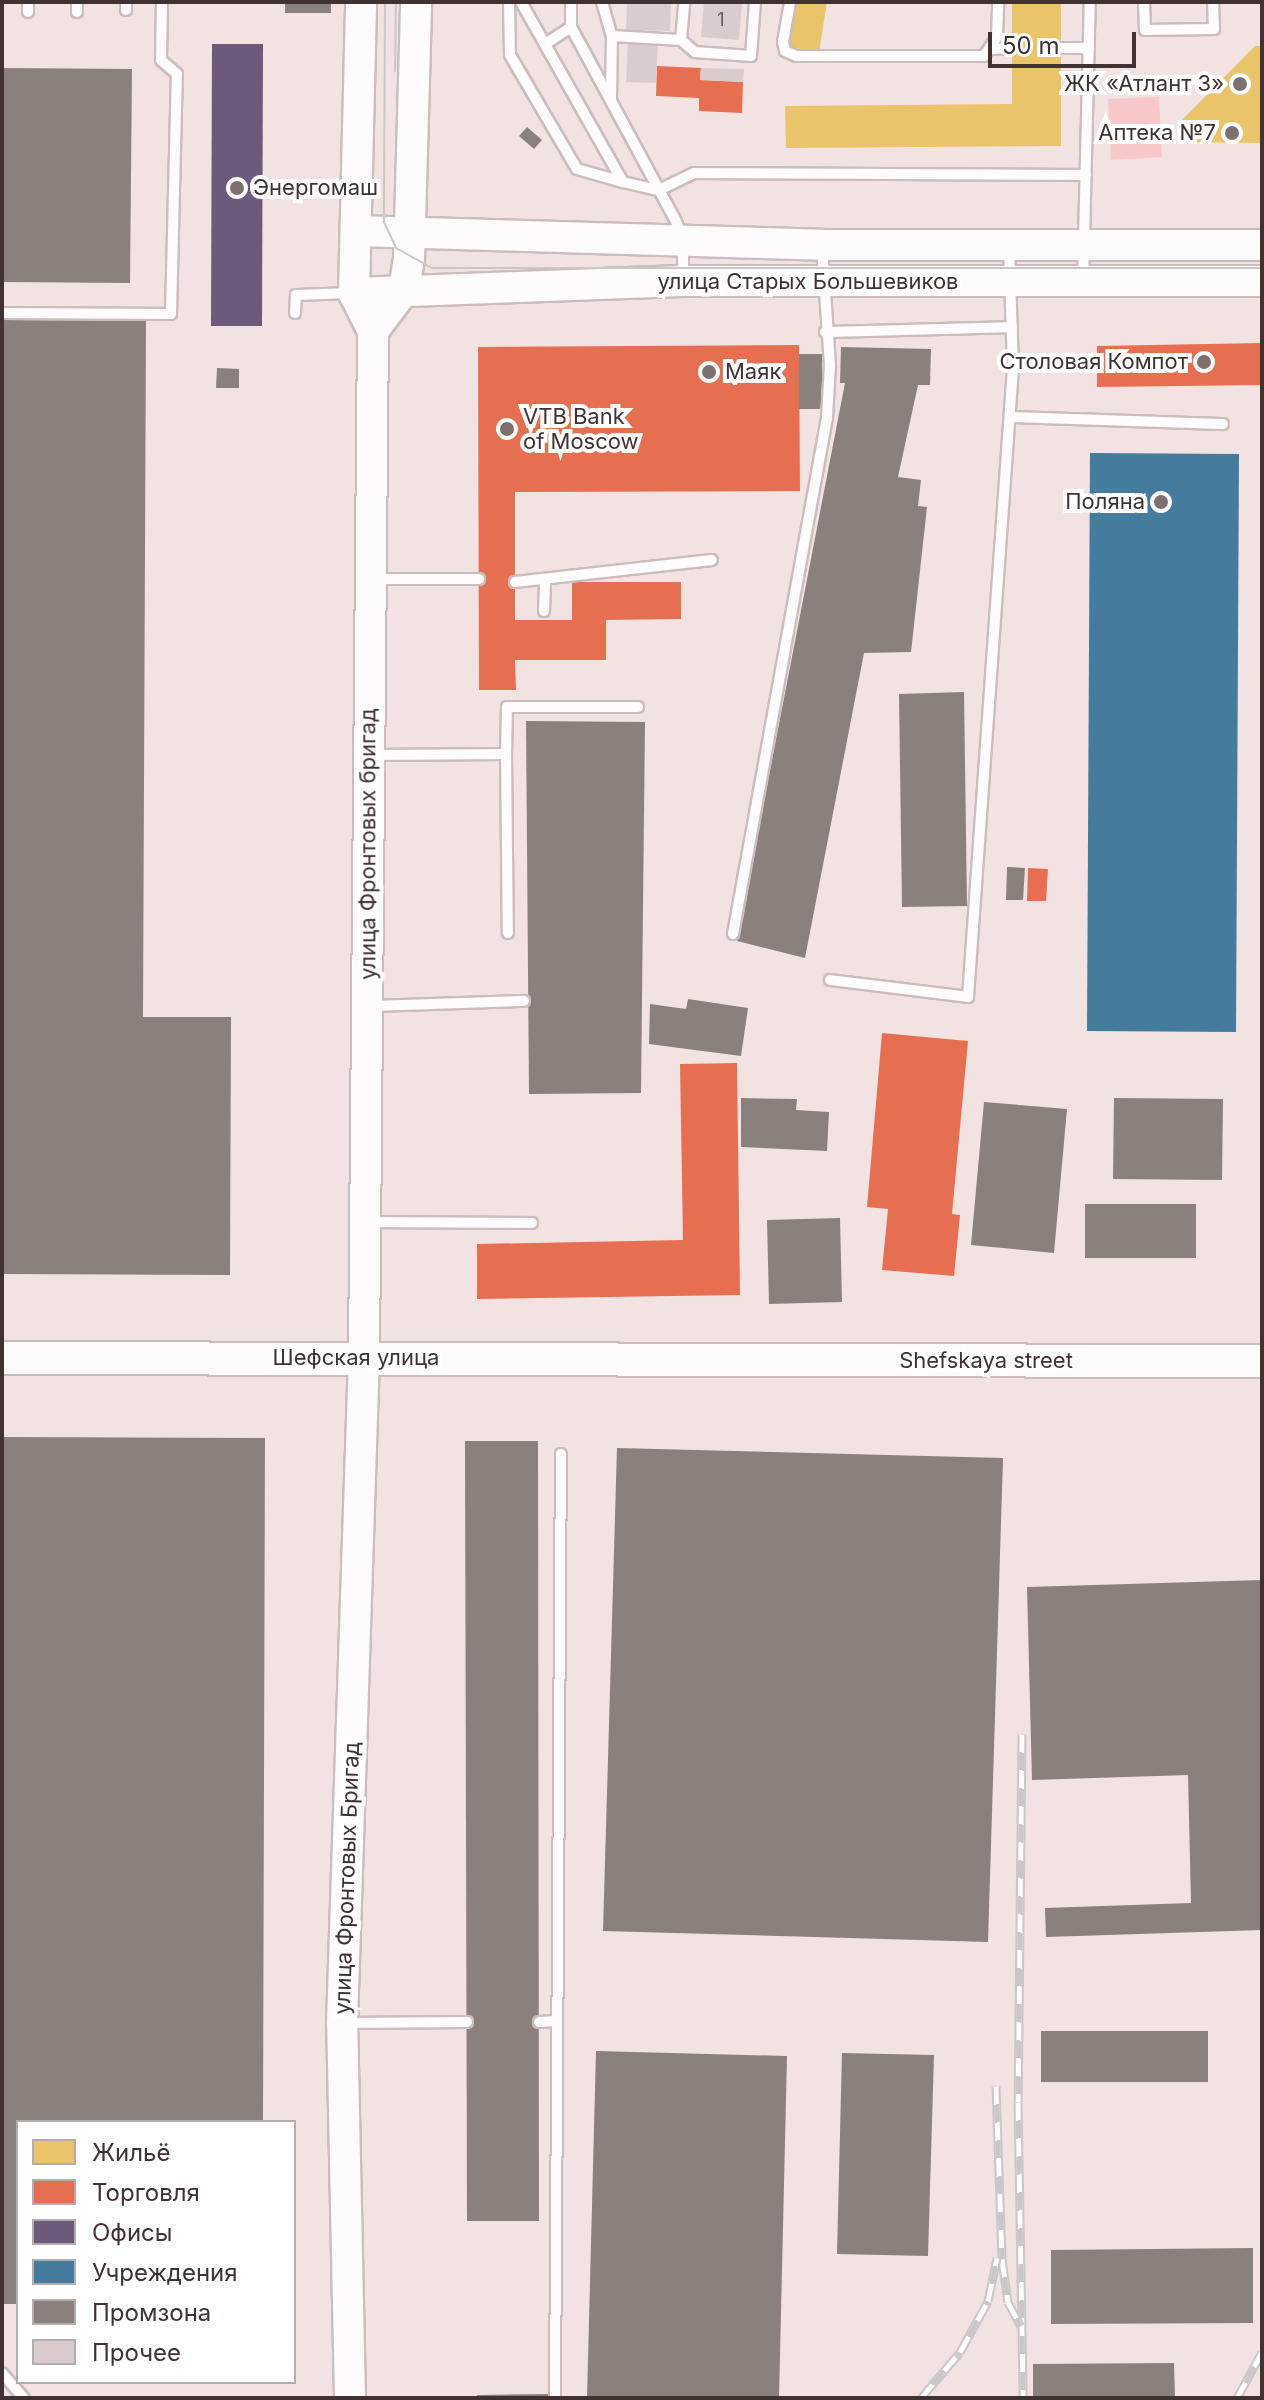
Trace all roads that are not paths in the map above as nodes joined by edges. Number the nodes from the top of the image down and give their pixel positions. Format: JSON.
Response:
{"nodes":[{"id":1,"x":162,"y":2,"type":"edge"},
{"id":2,"x":361,"y":2,"type":"edge"},
{"id":3,"x":416,"y":2,"type":"edge"},
{"id":4,"x":509,"y":2,"type":"edge"},
{"id":5,"x":521,"y":2,"type":"edge"},
{"id":6,"x":571,"y":2,"type":"edge"},
{"id":7,"x":602,"y":2,"type":"edge"},
{"id":8,"x":684,"y":2,"type":"edge"},
{"id":9,"x":755,"y":2,"type":"edge"},
{"id":10,"x":790,"y":2,"type":"edge"},
{"id":11,"x":998,"y":2,"type":"edge"},
{"id":12,"x":1090,"y":2,"type":"edge"},
{"id":13,"x":1144,"y":2,"type":"edge"},
{"id":14,"x":1213,"y":2,"type":"edge"},
{"id":15,"x":571,"y":27,"type":"junction"},
{"id":16,"x":612,"y":36,"type":"junction"},
{"id":17,"x":681,"y":40,"type":"junction"},
{"id":18,"x":545,"y":44,"type":"junction"},
{"id":19,"x":1012,"y":48,"type":"dead end"},
{"id":20,"x":1061,"y":48,"type":"dead end"},
{"id":21,"x":1089,"y":48,"type":"junction"},
{"id":22,"x":993,"y":49,"type":"junction"},
{"id":23,"x":610,"y":101,"type":"junction"},
{"id":24,"x":1086,"y":175,"type":"junction"},
{"id":25,"x":623,"y":182,"type":"junction"},
{"id":26,"x":659,"y":190,"type":"junction"},
{"id":27,"x":356,"y":231,"type":"junction"},
{"id":28,"x":410,"y":232,"type":"junction"},
{"id":29,"x":683,"y":240,"type":"junction"},
{"id":30,"x":1084,"y":244,"type":"junction"},
{"id":31,"x":822,"y":245,"type":"junction"},
{"id":32,"x":1262,"y":245,"type":"edge"},
{"id":33,"x":1009,"y":246,"type":"junction"},
{"id":34,"x":823,"y":280,"type":"junction"},
{"id":35,"x":1083,"y":280,"type":"junction"},
{"id":36,"x":682,"y":281,"type":"junction"},
{"id":37,"x":1262,"y":281,"type":"edge"},
{"id":38,"x":1008,"y":282,"type":"junction"},
{"id":39,"x":404,"y":290,"type":"junction"},
{"id":40,"x":354,"y":293,"type":"junction"},
{"id":41,"x":2,"y":313,"type":"edge"},
{"id":42,"x":295,"y":313,"type":"dead end"},
{"id":43,"x":1012,"y":327,"type":"junction"},
{"id":44,"x":373,"y":331,"type":"junction"},
{"id":45,"x":825,"y":332,"type":"junction"},
{"id":46,"x":1010,"y":417,"type":"junction"},
{"id":47,"x":1223,"y":424,"type":"dead end"},
{"id":48,"x":712,"y":560,"type":"dead end"},
{"id":49,"x":371,"y":579,"type":"junction"},
{"id":50,"x":479,"y":579,"type":"dead end"},
{"id":51,"x":545,"y":579,"type":"junction"},
{"id":52,"x":515,"y":582,"type":"dead end"},
{"id":53,"x":544,"y":611,"type":"dead end"},
{"id":54,"x":638,"y":707,"type":"dead end"},
{"id":55,"x":506,"y":754,"type":"junction"},
{"id":56,"x":368,"y":755,"type":"junction"},
{"id":57,"x":508,"y":933,"type":"dead end"},
{"id":58,"x":733,"y":934,"type":"dead end"},
{"id":59,"x":830,"y":980,"type":"dead end"},
{"id":60,"x":524,"y":1001,"type":"dead end"},
{"id":61,"x":367,"y":1006,"type":"junction"},
{"id":62,"x":366,"y":1222,"type":"junction"},
{"id":63,"x":532,"y":1223,"type":"dead end"},
{"id":64,"x":2,"y":1358,"type":"edge"},
{"id":65,"x":364,"y":1358,"type":"junction"},
{"id":66,"x":1262,"y":1361,"type":"edge"},
{"id":67,"x":561,"y":1454,"type":"dead end"},
{"id":68,"x":557,"y":2021,"type":"junction"},
{"id":69,"x":467,"y":2022,"type":"dead end"},
{"id":70,"x":539,"y":2022,"type":"dead end"},
{"id":71,"x":342,"y":2023,"type":"junction"},
{"id":72,"x":2,"y":2373,"type":"edge"},
{"id":73,"x":24,"y":2398,"type":"edge"},
{"id":74,"x":350,"y":2398,"type":"edge"},
{"id":75,"x":555,"y":2398,"type":"edge"}],
"edges":[{"from":1,"to":41,"type":"lane"},
{"from":2,"to":27,"type":"main road","name":"улица Фронтовых бригад"},
{"from":3,"to":28,"type":"main road"},
{"from":4,"to":25,"type":"lane"},
{"from":5,"to":18,"type":"lane"},
{"from":6,"to":15,"type":"lane"},
{"from":7,"to":16,"type":"lane"},
{"from":8,"to":17,"type":"lane"},
{"from":9,"to":17,"type":"lane"},
{"from":10,"to":22,"type":"lane"},
{"from":11,"to":22,"type":"lane"},
{"from":12,"to":21,"type":"lane"},
{"from":13,"to":14,"type":"lane"},
{"from":15,"to":18,"type":"lane"},
{"from":15,"to":23,"type":"lane"},
{"from":16,"to":17,"type":"lane"},
{"from":16,"to":23,"type":"lane"},
{"from":18,"to":25,"type":"lane"},
{"from":19,"to":22,"type":"lane"},
{"from":20,"to":21,"type":"lane"},
{"from":21,"to":24,"type":"lane"},
{"from":23,"to":26,"type":"lane"},
{"from":24,"to":26,"type":"lane"},
{"from":24,"to":30,"type":"lane"},
{"from":25,"to":26,"type":"lane"},
{"from":26,"to":29,"type":"lane"},
{"from":27,"to":28,"type":"main road","name":"улица Старых Большевиков"},
{"from":27,"to":40,"type":"main road","name":"улица Фронтовых бригад"},
{"from":28,"to":29,"type":"main road","name":"улица Старых Большевиков"},
{"from":28,"to":39,"type":"main road"},
{"from":29,"to":31,"type":"main road","name":"улица Старых Большевиков"},
{"from":29,"to":36,"type":"lane"},
{"from":30,"to":32,"type":"main road","name":"улица Старых Большевиков"},
{"from":30,"to":33,"type":"main road","name":"улица Старых Большевиков"},
{"from":30,"to":35,"type":"lane"},
{"from":31,"to":33,"type":"main road","name":"улица Старых Большевиков"},
{"from":31,"to":34,"type":"lane"},
{"from":33,"to":38,"type":"lane"},
{"from":34,"to":36,"type":"main road","name":"улица Старых Большевиков"},
{"from":34,"to":38,"type":"main road","name":"улица Старых Большевиков"},
{"from":34,"to":45,"type":"lane"},
{"from":35,"to":37,"type":"main road","name":"улица Старых Большевиков"},
{"from":35,"to":38,"type":"main road","name":"улица Старых Большевиков"},
{"from":36,"to":39,"type":"main road","name":"улица Старых Большевиков"},
{"from":38,"to":43,"type":"lane"},
{"from":39,"to":40,"type":"main road","name":"улица Старых Большевиков"},
{"from":39,"to":44,"type":"main road"},
{"from":40,"to":42,"type":"lane"},
{"from":40,"to":44,"type":"main road","name":"улица Фронтовых бригад"},
{"from":43,"to":45,"type":"lane"},
{"from":43,"to":46,"type":"lane"},
{"from":44,"to":49,"type":"main road","name":"улица Фронтовых бригад"},
{"from":45,"to":58,"type":"lane"},
{"from":46,"to":47,"type":"lane"},
{"from":46,"to":59,"type":"lane"},
{"from":48,"to":51,"type":"lane"},
{"from":49,"to":50,"type":"lane"},
{"from":49,"to":56,"type":"main road","name":"улица Фронтовых бригад"},
{"from":51,"to":52,"type":"lane"},
{"from":51,"to":53,"type":"lane"},
{"from":54,"to":55,"type":"lane"},
{"from":55,"to":56,"type":"lane"},
{"from":55,"to":57,"type":"lane"},
{"from":56,"to":61,"type":"main road","name":"улица Фронтовых бригад"},
{"from":60,"to":61,"type":"lane"},
{"from":61,"to":62,"type":"main road","name":"улица Фронтовых бригад"},
{"from":62,"to":63,"type":"lane"},
{"from":62,"to":65,"type":"main road","name":"улица Фронтовых бригад"},
{"from":64,"to":65,"type":"main road","name":"Шефская улица"},
{"from":65,"to":66,"type":"main road","name":"Шефская улица"},
{"from":65,"to":71,"type":"main road","name":"улица Фронтовых Бригад"},
{"from":67,"to":68,"type":"lane"},
{"from":68,"to":70,"type":"lane"},
{"from":68,"to":75,"type":"lane"},
{"from":69,"to":71,"type":"lane"},
{"from":71,"to":74,"type":"main road","name":"улица Фронтовых Бригад"},
{"from":72,"to":73,"type":"lane"}]}
